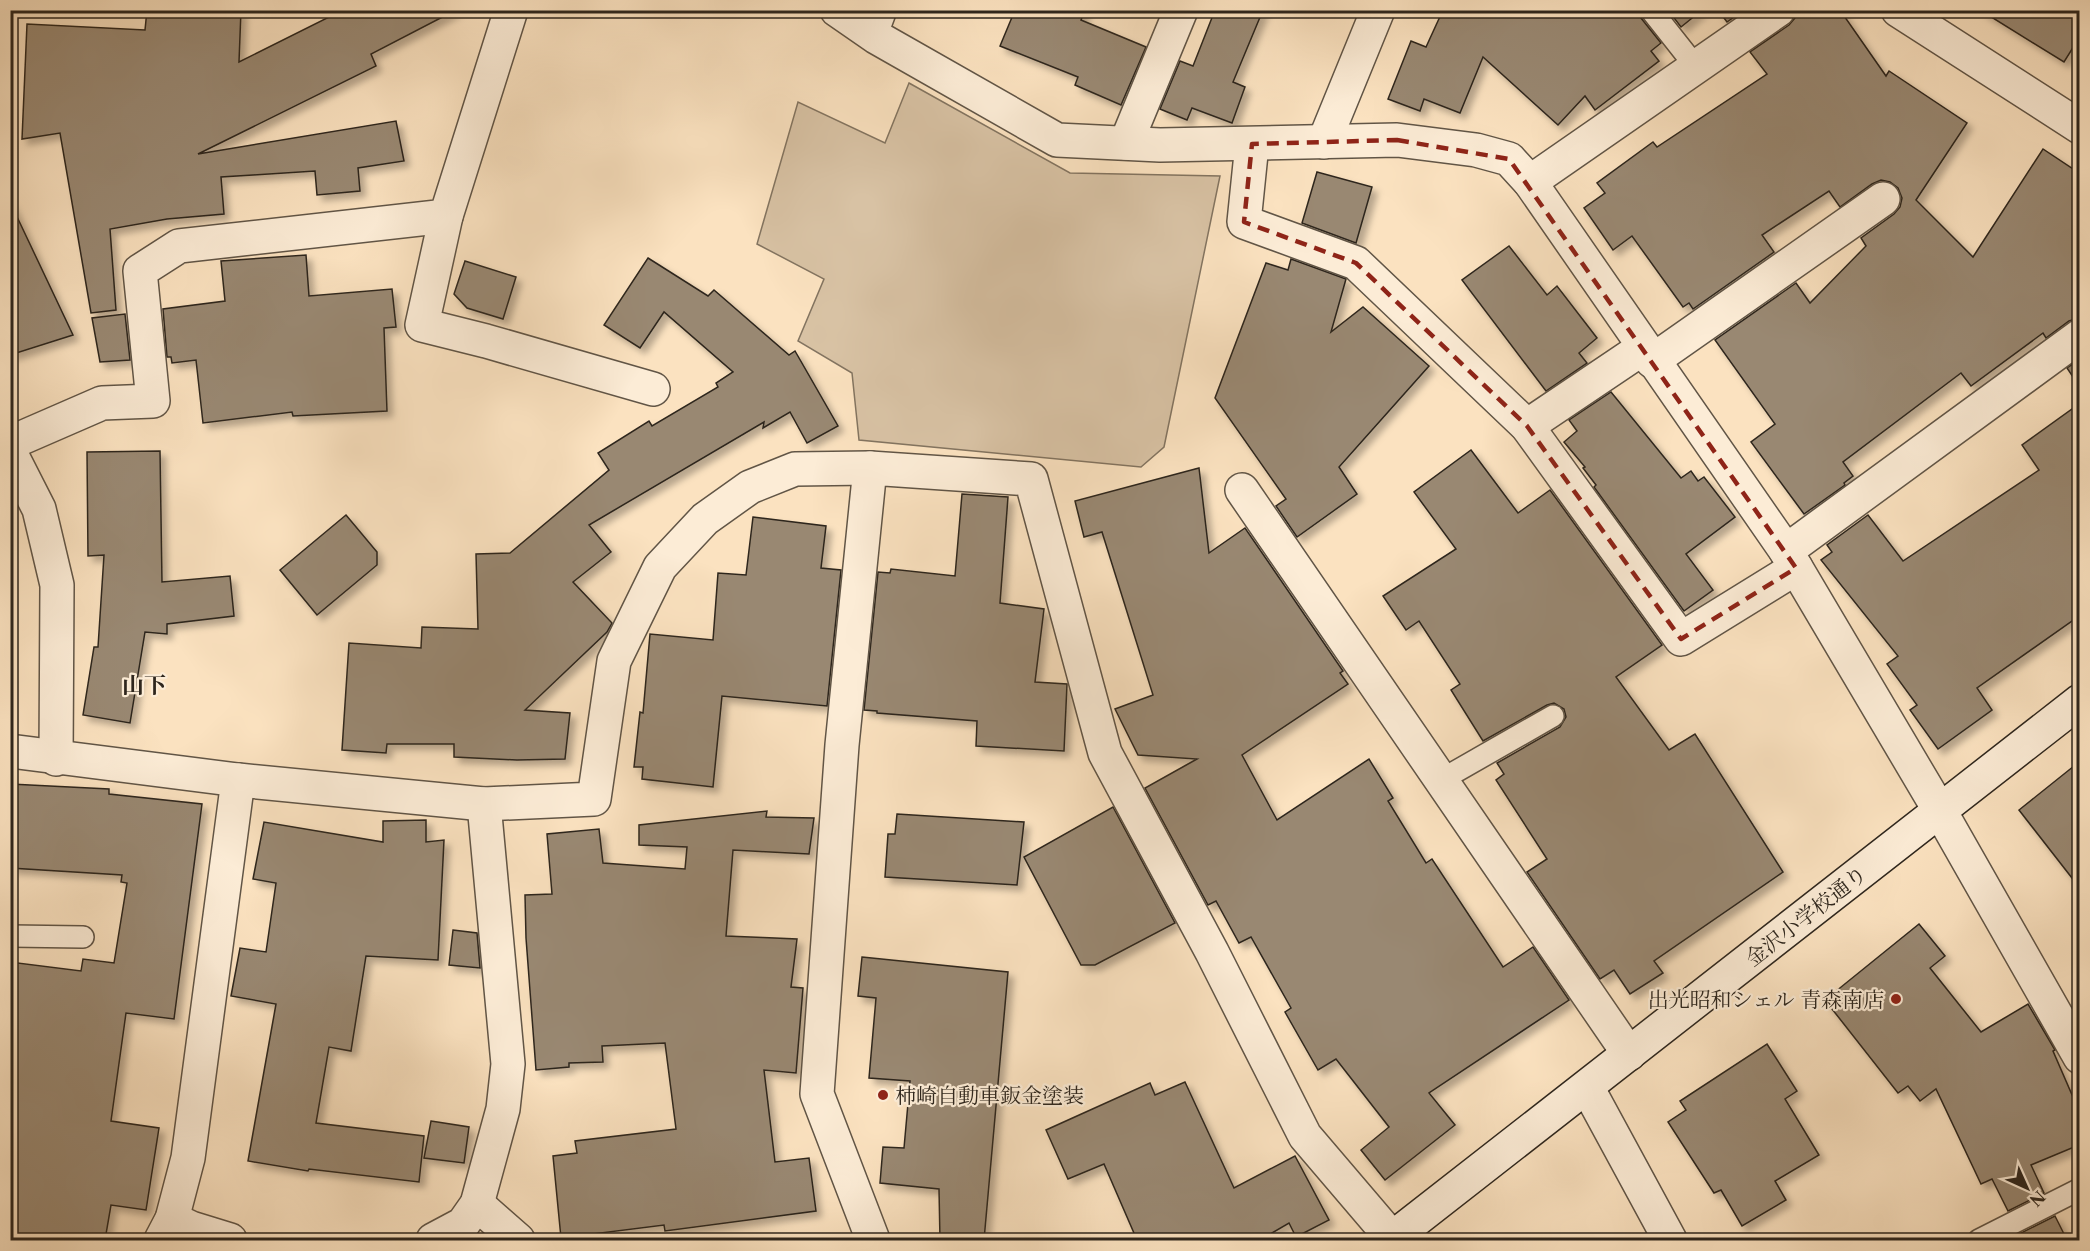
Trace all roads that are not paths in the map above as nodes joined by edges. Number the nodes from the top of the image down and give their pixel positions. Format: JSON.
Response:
{"nodes":[{"id":1,"x":511,"y":10,"type":"edge"},
{"id":2,"x":837,"y":10,"type":"edge"},
{"id":3,"x":1181,"y":10,"type":"edge"},
{"id":4,"x":1378,"y":10,"type":"edge"},
{"id":5,"x":1651,"y":10,"type":"edge"},
{"id":6,"x":1778,"y":10,"type":"edge"},
{"id":7,"x":1898,"y":10,"type":"edge"},
{"id":8,"x":881,"y":24,"type":"edge"},
{"id":9,"x":1696,"y":67,"type":"junction"},
{"id":10,"x":2079,"y":127,"type":"edge"},
{"id":11,"x":1324,"y":142,"type":"junction"},
{"id":12,"x":1126,"y":144,"type":"junction"},
{"id":13,"x":1252,"y":144,"type":"junction"},
{"id":14,"x":1530,"y":182,"type":"junction"},
{"id":15,"x":1883,"y":198,"type":"dead end"},
{"id":16,"x":446,"y":216,"type":"junction"},
{"id":17,"x":2079,"y":336,"type":"edge"},
{"id":18,"x":1648,"y":354,"type":"junction"},
{"id":19,"x":653,"y":389,"type":"dead end"},
{"id":20,"x":1527,"y":426,"type":"junction"},
{"id":21,"x":10,"y":443,"type":"edge"},
{"id":22,"x":10,"y":452,"type":"edge"},
{"id":23,"x":870,"y":468,"type":"junction"},
{"id":24,"x":1242,"y":490,"type":"dead end"},
{"id":25,"x":1791,"y":559,"type":"junction"},
{"id":26,"x":2079,"y":701,"type":"edge"},
{"id":27,"x":1553,"y":716,"type":"dead end"},
{"id":28,"x":10,"y":751,"type":"edge"},
{"id":29,"x":56,"y":759,"type":"junction"},
{"id":30,"x":238,"y":780,"type":"junction"},
{"id":31,"x":1441,"y":780,"type":"junction"},
{"id":32,"x":484,"y":804,"type":"junction"},
{"id":33,"x":1940,"y":811,"type":"junction"},
{"id":34,"x":10,"y":936,"type":"edge"},
{"id":35,"x":83,"y":937,"type":"dead end"},
{"id":36,"x":1629,"y":1054,"type":"junction"},
{"id":37,"x":2079,"y":1057,"type":"edge"},
{"id":38,"x":1587,"y":1087,"type":"junction"},
{"id":39,"x":2079,"y":1189,"type":"edge"},
{"id":40,"x":477,"y":1204,"type":"junction"},
{"id":41,"x":167,"y":1230,"type":"edge"},
{"id":42,"x":1391,"y":1239,"type":"edge"},
{"id":43,"x":230,"y":1240,"type":"edge"},
{"id":44,"x":432,"y":1240,"type":"edge"},
{"id":45,"x":518,"y":1240,"type":"edge"},
{"id":46,"x":873,"y":1240,"type":"edge"},
{"id":47,"x":1670,"y":1240,"type":"edge"},
{"id":48,"x":1979,"y":1240,"type":"edge"}],
"edges":[{"from":1,"to":16,"type":"street"},
{"from":2,"to":8,"type":"street"},
{"from":3,"to":12,"type":"street"},
{"from":4,"to":11,"type":"street"},
{"from":5,"to":9,"type":"lane"},
{"from":6,"to":9,"type":"street"},
{"from":7,"to":10,"type":"street"},
{"from":8,"to":12,"type":"street"},
{"from":9,"to":14,"type":"street"},
{"from":11,"to":13,"type":"street"},
{"from":11,"to":14,"type":"street"},
{"from":12,"to":13,"type":"street"},
{"from":13,"to":20,"type":"street"},
{"from":14,"to":18,"type":"street"},
{"from":15,"to":18,"type":"street"},
{"from":16,"to":19,"type":"street"},
{"from":16,"to":21,"type":"street"},
{"from":17,"to":25,"type":"street"},
{"from":18,"to":20,"type":"street"},
{"from":18,"to":25,"type":"street"},
{"from":20,"to":25,"type":"street"},
{"from":22,"to":29,"type":"street"},
{"from":23,"to":32,"type":"street"},
{"from":23,"to":42,"type":"street"},
{"from":23,"to":46,"type":"street"},
{"from":24,"to":31,"type":"street"},
{"from":25,"to":33,"type":"street"},
{"from":26,"to":33,"type":"street","name":"金沢小学校通り"},
{"from":27,"to":31,"type":"lane"},
{"from":28,"to":29,"type":"street"},
{"from":29,"to":30,"type":"street"},
{"from":30,"to":32,"type":"street"},
{"from":30,"to":41,"type":"street"},
{"from":31,"to":36,"type":"street"},
{"from":32,"to":40,"type":"street"},
{"from":33,"to":36,"type":"street","name":"金沢小学校通り"},
{"from":33,"to":37,"type":"street"},
{"from":34,"to":35,"type":"lane"},
{"from":36,"to":38,"type":"street","name":"金沢小学校通り"},
{"from":38,"to":42,"type":"street","name":"金沢小学校通り"},
{"from":38,"to":47,"type":"street"},
{"from":39,"to":48,"type":"lane"},
{"from":40,"to":44,"type":"street"},
{"from":40,"to":45,"type":"street"},
{"from":41,"to":43,"type":"street"}]}
